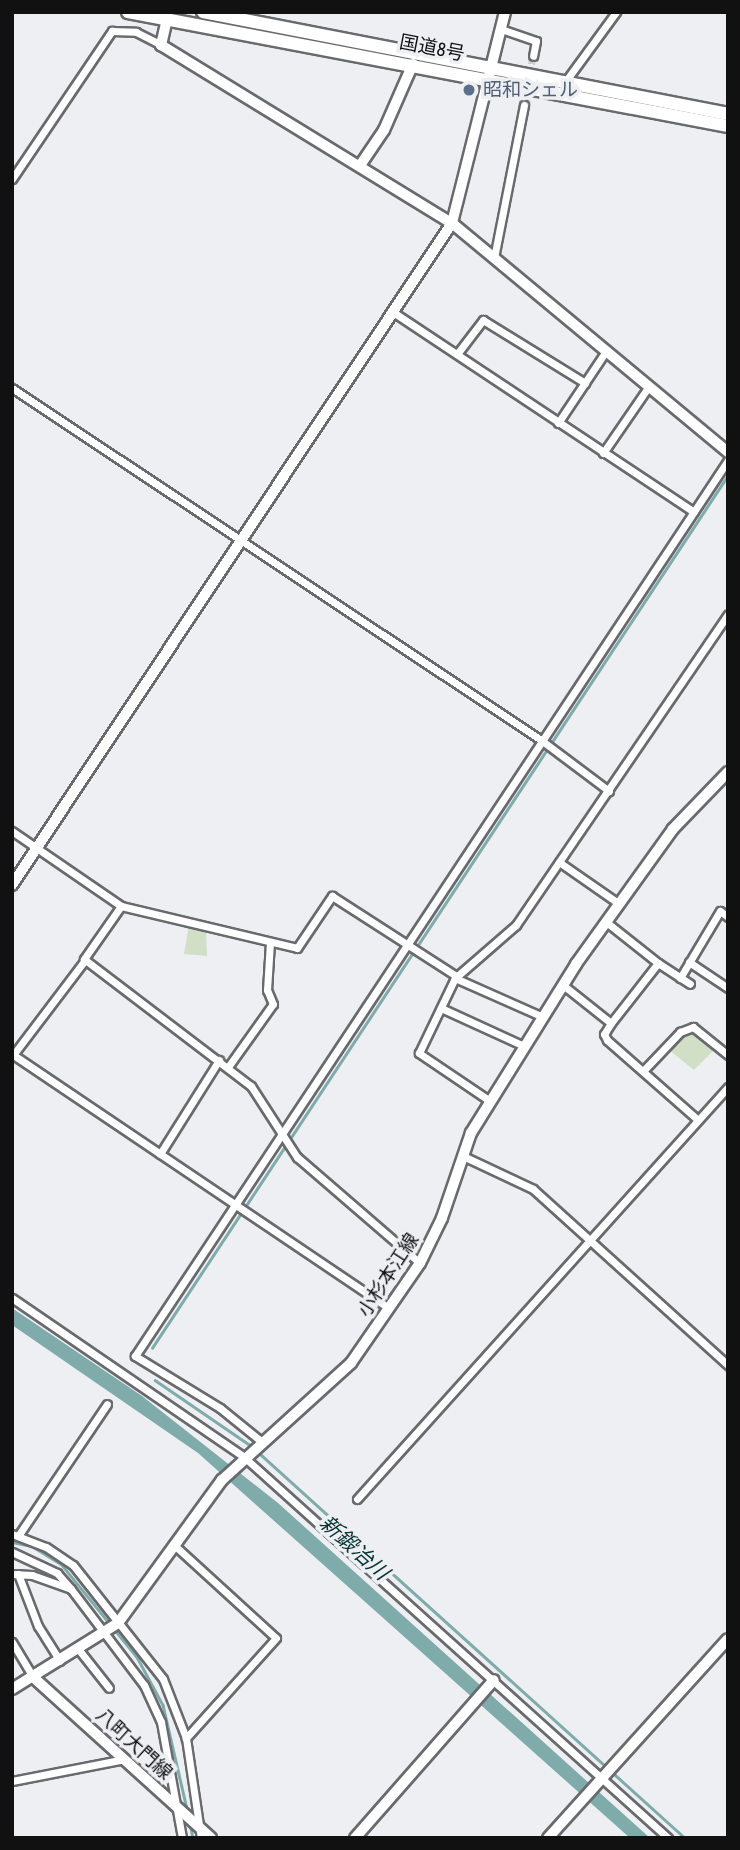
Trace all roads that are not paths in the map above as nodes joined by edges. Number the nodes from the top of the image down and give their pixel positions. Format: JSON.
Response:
{"nodes":[{"id":1,"x":128,"y":12,"type":"edge"},
{"id":2,"x":203,"y":12,"type":"edge"},
{"id":3,"x":505,"y":12,"type":"edge"},
{"id":4,"x":616,"y":12,"type":"edge"},
{"id":5,"x":167,"y":19,"type":"junction"},
{"id":6,"x":500,"y":29,"type":"junction"},
{"id":7,"x":161,"y":45,"type":"junction"},
{"id":8,"x":533,"y":56,"type":"dead end"},
{"id":9,"x":413,"y":64,"type":"junction"},
{"id":10,"x":488,"y":73,"type":"junction"},
{"id":11,"x":565,"y":82,"type":"junction"},
{"id":12,"x":524,"y":105,"type":"tunnel mouth"},
{"id":13,"x":728,"y":114,"type":"edge"},
{"id":14,"x":728,"y":126,"type":"edge"},
{"id":15,"x":360,"y":164,"type":"junction"},
{"id":16,"x":12,"y":179,"type":"edge"},
{"id":17,"x":452,"y":223,"type":"junction"},
{"id":18,"x":494,"y":258,"type":"junction"},
{"id":19,"x":393,"y":313,"type":"junction"},
{"id":20,"x":606,"y":351,"type":"junction"},
{"id":21,"x":457,"y":354,"type":"junction"},
{"id":22,"x":584,"y":383,"type":"junction"},
{"id":23,"x":649,"y":386,"type":"junction"},
{"id":24,"x":12,"y":388,"type":"edge"},
{"id":25,"x":558,"y":423,"type":"junction"},
{"id":26,"x":728,"y":452,"type":"edge"},
{"id":27,"x":603,"y":453,"type":"junction"},
{"id":28,"x":728,"y":460,"type":"edge"},
{"id":29,"x":694,"y":512,"type":"junction"},
{"id":30,"x":241,"y":541,"type":"junction"},
{"id":31,"x":728,"y":614,"type":"edge"},
{"id":32,"x":541,"y":740,"type":"junction"},
{"id":33,"x":728,"y":772,"type":"edge"},
{"id":34,"x":608,"y":791,"type":"junction"},
{"id":35,"x":12,"y":831,"type":"edge"},
{"id":36,"x":37,"y":848,"type":"junction"},
{"id":37,"x":559,"y":862,"type":"junction"},
{"id":38,"x":12,"y":885,"type":"edge"},
{"id":39,"x":618,"y":903,"type":"junction"},
{"id":40,"x":121,"y":906,"type":"junction"},
{"id":41,"x":728,"y":917,"type":"edge"},
{"id":42,"x":605,"y":921,"type":"junction"},
{"id":43,"x":270,"y":942,"type":"junction"},
{"id":44,"x":405,"y":944,"type":"junction"},
{"id":45,"x":85,"y":960,"type":"junction"},
{"id":46,"x":690,"y":962,"type":"junction"},
{"id":47,"x":658,"y":963,"type":"junction"},
{"id":48,"x":455,"y":977,"type":"junction"},
{"id":49,"x":680,"y":978,"type":"junction"},
{"id":50,"x":690,"y":984,"type":"dead end"},
{"id":51,"x":563,"y":985,"type":"junction"},
{"id":52,"x":728,"y":988,"type":"edge"},
{"id":53,"x":441,"y":1008,"type":"junction"},
{"id":54,"x":543,"y":1017,"type":"junction"},
{"id":55,"x":611,"y":1023,"type":"junction"},
{"id":56,"x":524,"y":1046,"type":"junction"},
{"id":57,"x":13,"y":1055,"type":"edge"},
{"id":58,"x":728,"y":1055,"type":"edge"},
{"id":59,"x":219,"y":1060,"type":"junction"},
{"id":60,"x":228,"y":1067,"type":"junction"},
{"id":61,"x":643,"y":1071,"type":"junction"},
{"id":62,"x":728,"y":1087,"type":"edge"},
{"id":63,"x":490,"y":1101,"type":"junction"},
{"id":64,"x":698,"y":1120,"type":"junction"},
{"id":65,"x":282,"y":1132,"type":"junction"},
{"id":66,"x":160,"y":1154,"type":"junction"},
{"id":67,"x":463,"y":1156,"type":"junction"},
{"id":68,"x":233,"y":1203,"type":"junction"},
{"id":69,"x":589,"y":1240,"type":"junction"},
{"id":70,"x":420,"y":1263,"type":"junction"},
{"id":71,"x":12,"y":1298,"type":"edge"},
{"id":72,"x":389,"y":1308,"type":"junction"},
{"id":73,"x":728,"y":1365,"type":"edge"},
{"id":74,"x":107,"y":1404,"type":"dead end"},
{"id":75,"x":262,"y":1442,"type":"junction"},
{"id":76,"x":244,"y":1457,"type":"junction"},
{"id":77,"x":357,"y":1499,"type":"dead end"},
{"id":78,"x":15,"y":1535,"type":"edge"},
{"id":79,"x":173,"y":1544,"type":"junction"},
{"id":80,"x":12,"y":1552,"type":"edge"},
{"id":81,"x":15,"y":1574,"type":"edge"},
{"id":82,"x":71,"y":1589,"type":"junction"},
{"id":83,"x":119,"y":1622,"type":"junction"},
{"id":84,"x":106,"y":1631,"type":"junction"},
{"id":85,"x":728,"y":1639,"type":"edge"},
{"id":86,"x":12,"y":1642,"type":"edge"},
{"id":87,"x":79,"y":1650,"type":"junction"},
{"id":88,"x":60,"y":1661,"type":"junction"},
{"id":89,"x":33,"y":1677,"type":"junction"},
{"id":90,"x":492,"y":1683,"type":"junction"},
{"id":91,"x":109,"y":1688,"type":"dead end"},
{"id":92,"x":12,"y":1689,"type":"edge"},
{"id":93,"x":186,"y":1738,"type":"junction"},
{"id":94,"x":125,"y":1759,"type":"junction"},
{"id":95,"x":600,"y":1780,"type":"junction"},
{"id":96,"x":12,"y":1781,"type":"edge"},
{"id":97,"x":179,"y":1809,"type":"junction"},
{"id":98,"x":199,"y":1830,"type":"edge"},
{"id":99,"x":182,"y":1838,"type":"edge"},
{"id":100,"x":211,"y":1838,"type":"edge"},
{"id":101,"x":355,"y":1838,"type":"edge"},
{"id":102,"x":548,"y":1838,"type":"edge"},
{"id":103,"x":668,"y":1838,"type":"edge"}],
"edges":[{"from":1,"to":5,"type":"highway","name":"国道8号"},
{"from":2,"to":10,"type":"highway","name":"国道8号"},
{"from":3,"to":6,"type":"street"},
{"from":4,"to":11,"type":"street"},
{"from":5,"to":7,"type":"street"},
{"from":5,"to":9,"type":"highway","name":"国道8号"},
{"from":6,"to":8,"type":"street"},
{"from":6,"to":10,"type":"street"},
{"from":7,"to":15,"type":"street"},
{"from":7,"to":16,"type":"street"},
{"from":9,"to":10,"type":"highway","name":"国道8号"},
{"from":9,"to":15,"type":"street"},
{"from":10,"to":11,"type":"highway","name":"国道8号"},
{"from":10,"to":14,"type":"highway","name":"国道8号"},
{"from":10,"to":17,"type":"street"},
{"from":11,"to":13,"type":"highway","name":"国道8号"},
{"from":12,"to":18,"type":"street"},
{"from":15,"to":17,"type":"street"},
{"from":17,"to":18,"type":"street"},
{"from":17,"to":19,"type":"street"},
{"from":18,"to":20,"type":"street"},
{"from":19,"to":21,"type":"street"},
{"from":19,"to":30,"type":"street"},
{"from":20,"to":22,"type":"street"},
{"from":20,"to":23,"type":"street"},
{"from":21,"to":22,"type":"street"},
{"from":21,"to":25,"type":"street"},
{"from":22,"to":25,"type":"street"},
{"from":23,"to":26,"type":"street"},
{"from":23,"to":27,"type":"street"},
{"from":24,"to":30,"type":"street"},
{"from":25,"to":27,"type":"street"},
{"from":27,"to":29,"type":"street"},
{"from":28,"to":29,"type":"street"},
{"from":29,"to":32,"type":"street"},
{"from":30,"to":32,"type":"street"},
{"from":30,"to":36,"type":"street"},
{"from":31,"to":34,"type":"street"},
{"from":32,"to":34,"type":"street"},
{"from":32,"to":44,"type":"street"},
{"from":33,"to":39,"type":"street","name":"小杉本江線"},
{"from":34,"to":37,"type":"street"},
{"from":35,"to":36,"type":"street"},
{"from":36,"to":38,"type":"street"},
{"from":36,"to":40,"type":"street"},
{"from":37,"to":39,"type":"street"},
{"from":37,"to":48,"type":"street"},
{"from":39,"to":42,"type":"street","name":"小杉本江線"},
{"from":40,"to":43,"type":"street"},
{"from":40,"to":45,"type":"street"},
{"from":41,"to":46,"type":"street"},
{"from":42,"to":47,"type":"street"},
{"from":42,"to":51,"type":"street","name":"小杉本江線"},
{"from":43,"to":44,"type":"street"},
{"from":43,"to":60,"type":"street"},
{"from":44,"to":48,"type":"street"},
{"from":44,"to":65,"type":"street"},
{"from":45,"to":57,"type":"street"},
{"from":45,"to":59,"type":"street"},
{"from":46,"to":49,"type":"street"},
{"from":46,"to":52,"type":"street"},
{"from":47,"to":49,"type":"street"},
{"from":47,"to":55,"type":"street"},
{"from":48,"to":53,"type":"street"},
{"from":48,"to":54,"type":"street"},
{"from":49,"to":50,"type":"street"},
{"from":51,"to":54,"type":"street","name":"小杉本江線"},
{"from":51,"to":55,"type":"street"},
{"from":53,"to":56,"type":"street"},
{"from":53,"to":63,"type":"street"},
{"from":54,"to":56,"type":"street","name":"小杉本江線"},
{"from":55,"to":61,"type":"street"},
{"from":56,"to":63,"type":"street","name":"小杉本江線"},
{"from":57,"to":66,"type":"street"},
{"from":58,"to":61,"type":"street"},
{"from":59,"to":60,"type":"street"},
{"from":59,"to":66,"type":"street"},
{"from":60,"to":65,"type":"street"},
{"from":61,"to":64,"type":"street"},
{"from":62,"to":64,"type":"street"},
{"from":63,"to":67,"type":"street","name":"小杉本江線"},
{"from":64,"to":69,"type":"street"},
{"from":65,"to":68,"type":"street"},
{"from":65,"to":70,"type":"street"},
{"from":66,"to":68,"type":"street"},
{"from":67,"to":69,"type":"street"},
{"from":67,"to":70,"type":"street","name":"小杉本江線"},
{"from":68,"to":72,"type":"street"},
{"from":68,"to":75,"type":"street"},
{"from":69,"to":73,"type":"street"},
{"from":69,"to":77,"type":"street"},
{"from":70,"to":72,"type":"street","name":"小杉本江線"},
{"from":71,"to":76,"type":"street"},
{"from":72,"to":75,"type":"street","name":"小杉本江線"},
{"from":74,"to":78,"type":"street"},
{"from":75,"to":76,"type":"street","name":"小杉本江線"},
{"from":76,"to":79,"type":"street","name":"小杉本江線"},
{"from":76,"to":90,"type":"street"},
{"from":78,"to":83,"type":"street"},
{"from":79,"to":83,"type":"street","name":"小杉本江線"},
{"from":79,"to":93,"type":"street"},
{"from":80,"to":82,"type":"street"},
{"from":81,"to":82,"type":"street"},
{"from":81,"to":88,"type":"street"},
{"from":82,"to":84,"type":"street"},
{"from":83,"to":84,"type":"street","name":"小杉本江線"},
{"from":83,"to":93,"type":"street"},
{"from":84,"to":87,"type":"street","name":"小杉本江線"},
{"from":84,"to":97,"type":"street"},
{"from":85,"to":95,"type":"street"},
{"from":86,"to":89,"type":"street"},
{"from":87,"to":88,"type":"street","name":"小杉本江線"},
{"from":87,"to":91,"type":"street"},
{"from":88,"to":89,"type":"street","name":"小杉本江線"},
{"from":89,"to":92,"type":"street","name":"小杉本江線"},
{"from":89,"to":94,"type":"street","name":"八町大門線"},
{"from":90,"to":95,"type":"street"},
{"from":90,"to":101,"type":"street"},
{"from":93,"to":98,"type":"street"},
{"from":94,"to":96,"type":"street"},
{"from":94,"to":97,"type":"street","name":"八町大門線"},
{"from":95,"to":102,"type":"street"},
{"from":95,"to":103,"type":"street"},
{"from":97,"to":98,"type":"street","name":"八町大門線"},
{"from":97,"to":99,"type":"street"},
{"from":98,"to":100,"type":"street","name":"八町大門線"}]}
